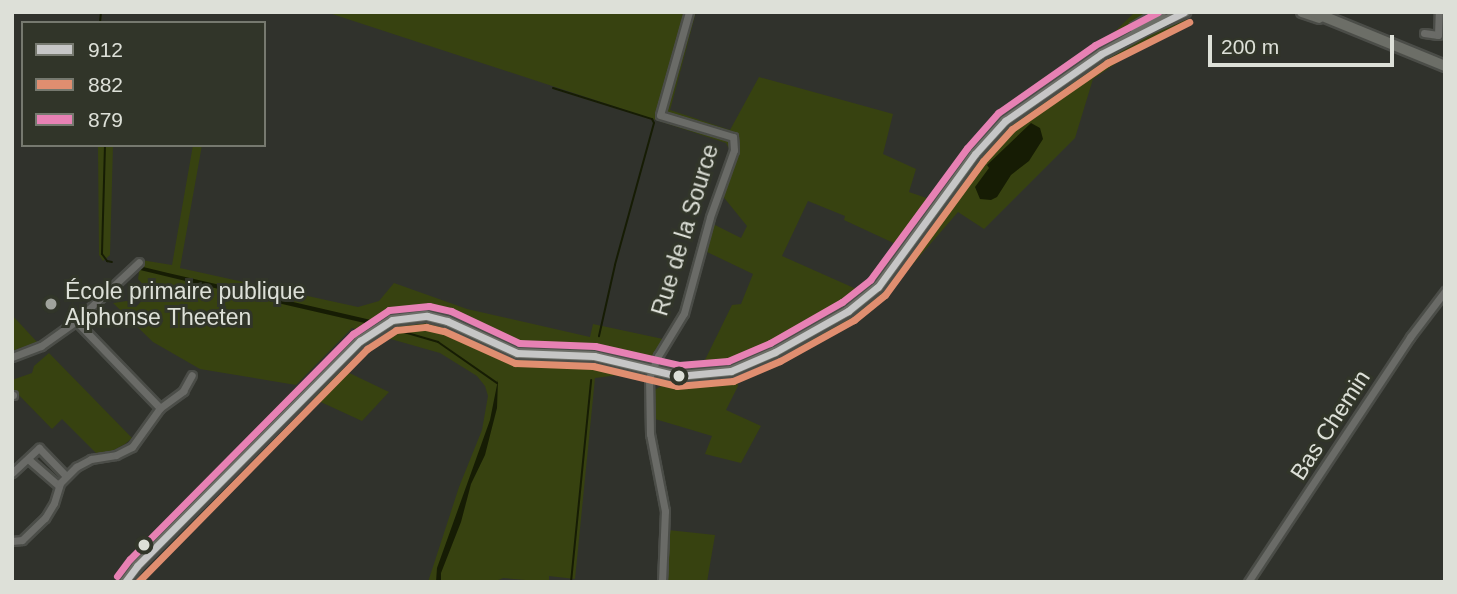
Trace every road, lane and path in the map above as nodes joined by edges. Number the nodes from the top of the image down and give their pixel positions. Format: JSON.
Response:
{"nodes":[{"id":1,"x":689,"y":12,"type":"edge"},
{"id":2,"x":1162,"y":12,"type":"edge"},
{"id":3,"x":1185,"y":12,"type":"edge"},
{"id":4,"x":1302,"y":12,"type":"edge"},
{"id":5,"x":1314,"y":12,"type":"edge"},
{"id":6,"x":1439,"y":12,"type":"edge"},
{"id":7,"x":1343,"y":25,"type":"junction"},
{"id":8,"x":1424,"y":33,"type":"dead end"},
{"id":9,"x":1101,"y":54,"type":"junction"},
{"id":10,"x":1445,"y":66,"type":"edge"},
{"id":11,"x":138,"y":263,"type":"dead end"},
{"id":12,"x":1445,"y":291,"type":"edge"},
{"id":13,"x":76,"y":321,"type":"junction"},
{"id":14,"x":12,"y":357,"type":"edge"},
{"id":15,"x":651,"y":372,"type":"junction"},
{"id":16,"x":192,"y":375,"type":"dead end"},
{"id":17,"x":160,"y":408,"type":"junction"},
{"id":18,"x":28,"y":459,"type":"junction"},
{"id":19,"x":12,"y":472,"type":"edge"},
{"id":20,"x":66,"y":476,"type":"junction"},
{"id":21,"x":59,"y":486,"type":"junction"},
{"id":22,"x":12,"y":541,"type":"edge"},
{"id":23,"x":125,"y":582,"type":"edge"},
{"id":24,"x":662,"y":582,"type":"edge"},
{"id":25,"x":1248,"y":582,"type":"edge"}],
"edges":[{"from":1,"to":15,"type":"street","name":"Rue de la Source"},
{"from":2,"to":9,"type":"main road"},
{"from":3,"to":9,"type":"main road"},
{"from":4,"to":7,"type":"main road"},
{"from":5,"to":7,"type":"main road"},
{"from":6,"to":8,"type":"street"},
{"from":7,"to":10,"type":"main road"},
{"from":9,"to":15,"type":"main road"},
{"from":11,"to":13,"type":"street"},
{"from":12,"to":25,"type":"street","name":"Bas Chemin"},
{"from":13,"to":14,"type":"street"},
{"from":13,"to":17,"type":"street"},
{"from":15,"to":23,"type":"main road"},
{"from":15,"to":24,"type":"street","name":"Rue de la Source"},
{"from":16,"to":17,"type":"street"},
{"from":17,"to":20,"type":"street"},
{"from":18,"to":19,"type":"street"},
{"from":18,"to":20,"type":"street"},
{"from":18,"to":21,"type":"street"},
{"from":20,"to":21,"type":"street"},
{"from":21,"to":22,"type":"street"}]}
